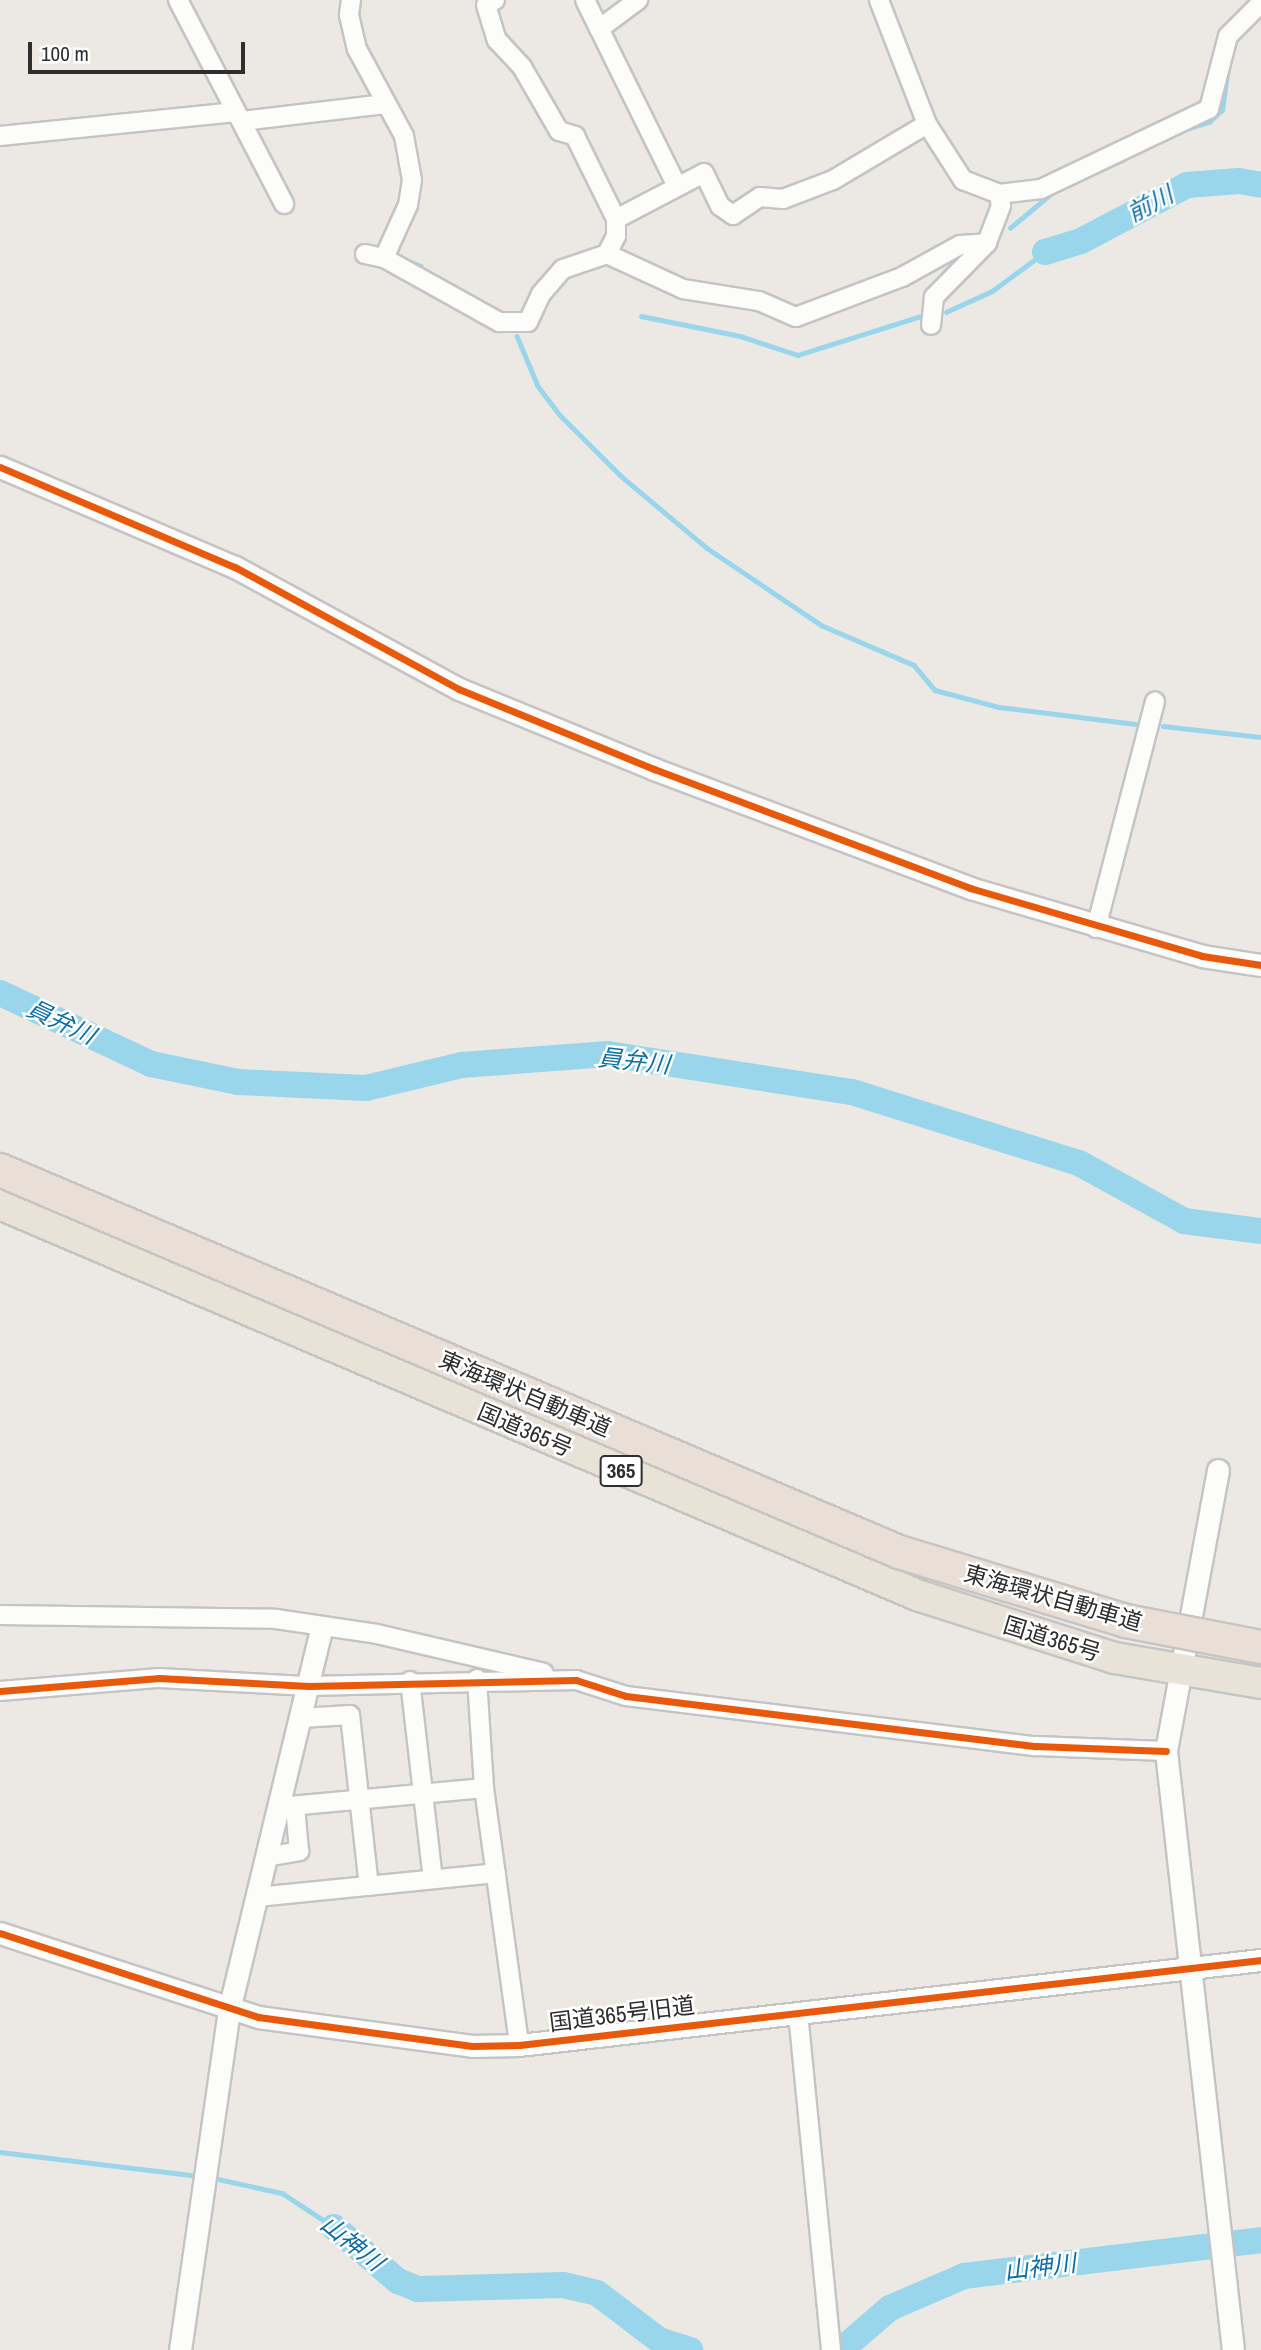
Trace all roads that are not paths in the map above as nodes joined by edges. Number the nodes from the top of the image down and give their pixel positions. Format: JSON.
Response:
{"nodes":[{"id":1,"x":178,"y":0,"type":"edge"},
{"id":2,"x":351,"y":0,"type":"edge"},
{"id":3,"x":495,"y":0,"type":"edge"},
{"id":4,"x":585,"y":0,"type":"edge"},
{"id":5,"x":638,"y":0,"type":"edge"},
{"id":6,"x":879,"y":0,"type":"edge"},
{"id":7,"x":1261,"y":3,"type":"edge"},
{"id":8,"x":599,"y":29,"type":"junction"},
{"id":9,"x":385,"y":104,"type":"junction"},
{"id":10,"x":239,"y":117,"type":"junction"},
{"id":11,"x":927,"y":124,"type":"junction"},
{"id":12,"x":0,"y":136,"type":"edge"},
{"id":13,"x":677,"y":186,"type":"junction"},
{"id":14,"x":999,"y":194,"type":"junction"},
{"id":15,"x":284,"y":204,"type":"dead end"},
{"id":16,"x":616,"y":219,"type":"junction"},
{"id":17,"x":987,"y":243,"type":"junction"},
{"id":18,"x":365,"y":254,"type":"dead end"},
{"id":19,"x":607,"y":254,"type":"junction"},
{"id":20,"x":384,"y":258,"type":"junction"},
{"id":21,"x":932,"y":325,"type":"dead end"},
{"id":22,"x":0,"y":467,"type":"edge"},
{"id":23,"x":1155,"y":702,"type":"dead end"},
{"id":24,"x":1096,"y":928,"type":"junction"},
{"id":25,"x":1261,"y":965,"type":"edge"},
{"id":26,"x":0,"y":1154,"type":"edge"},
{"id":27,"x":0,"y":1170,"type":"edge"},
{"id":28,"x":0,"y":1204,"type":"edge"},
{"id":29,"x":1218,"y":1470,"type":"dead end"},
{"id":30,"x":0,"y":1615,"type":"edge"},
{"id":31,"x":1188,"y":1621,"type":"junction"},
{"id":32,"x":322,"y":1627,"type":"junction"},
{"id":33,"x":1261,"y":1634,"type":"edge"},
{"id":34,"x":1261,"y":1647,"type":"edge"},
{"id":35,"x":1179,"y":1671,"type":"junction"},
{"id":36,"x":477,"y":1679,"type":"junction"},
{"id":37,"x":576,"y":1680,"type":"junction"},
{"id":38,"x":410,"y":1681,"type":"junction"},
{"id":39,"x":1261,"y":1683,"type":"edge"},
{"id":40,"x":309,"y":1686,"type":"junction"},
{"id":41,"x":0,"y":1691,"type":"edge"},
{"id":42,"x":301,"y":1718,"type":"junction"},
{"id":43,"x":1166,"y":1751,"type":"junction"},
{"id":44,"x":484,"y":1787,"type":"junction"},
{"id":45,"x":423,"y":1793,"type":"junction"},
{"id":46,"x":359,"y":1800,"type":"junction"},
{"id":47,"x":287,"y":1806,"type":"junction"},
{"id":48,"x":267,"y":1857,"type":"junction"},
{"id":49,"x":496,"y":1873,"type":"junction"},
{"id":50,"x":433,"y":1879,"type":"junction"},
{"id":51,"x":369,"y":1886,"type":"junction"},
{"id":52,"x":257,"y":1897,"type":"junction"},
{"id":53,"x":0,"y":1933,"type":"edge"},
{"id":54,"x":1261,"y":1960,"type":"edge"},
{"id":55,"x":1191,"y":1969,"type":"junction"},
{"id":56,"x":229,"y":2010,"type":"junction"},
{"id":57,"x":798,"y":2013,"type":"junction"},
{"id":58,"x":519,"y":2045,"type":"junction"},
{"id":59,"x":831,"y":2348,"type":"edge"},
{"id":60,"x":180,"y":2350,"type":"edge"},
{"id":61,"x":1233,"y":2350,"type":"edge"}],
"edges":[{"from":1,"to":10,"type":"street"},
{"from":2,"to":9,"type":"street"},
{"from":3,"to":16,"type":"street"},
{"from":4,"to":8,"type":"street"},
{"from":5,"to":8,"type":"street"},
{"from":6,"to":11,"type":"street"},
{"from":7,"to":14,"type":"street"},
{"from":8,"to":13,"type":"street"},
{"from":9,"to":10,"type":"street"},
{"from":9,"to":20,"type":"street"},
{"from":10,"to":12,"type":"street"},
{"from":10,"to":15,"type":"street"},
{"from":11,"to":13,"type":"street"},
{"from":11,"to":14,"type":"street"},
{"from":13,"to":16,"type":"street"},
{"from":14,"to":17,"type":"street"},
{"from":16,"to":19,"type":"street"},
{"from":17,"to":19,"type":"street"},
{"from":17,"to":21,"type":"street"},
{"from":18,"to":20,"type":"street"},
{"from":19,"to":20,"type":"street"},
{"from":22,"to":24,"type":"street"},
{"from":23,"to":24,"type":"street"},
{"from":24,"to":25,"type":"street"},
{"from":26,"to":31,"type":"highway","name":"国道365号","number":"365"},
{"from":27,"to":34,"type":"highway","name":"東海環状自動車道","bridge":true},
{"from":28,"to":35,"type":"highway","name":"国道365号","number":"365"},
{"from":29,"to":31,"type":"street"},
{"from":30,"to":32,"type":"street"},
{"from":31,"to":33,"type":"highway","name":"国道365号","number":"365"},
{"from":31,"to":35,"type":"street"},
{"from":32,"to":37,"type":"street"},
{"from":32,"to":40,"type":"street"},
{"from":35,"to":39,"type":"highway","name":"国道365号","number":"365"},
{"from":35,"to":43,"type":"street"},
{"from":36,"to":37,"type":"street"},
{"from":36,"to":38,"type":"street"},
{"from":36,"to":44,"type":"street"},
{"from":37,"to":43,"type":"street"},
{"from":38,"to":40,"type":"street"},
{"from":38,"to":45,"type":"street"},
{"from":40,"to":41,"type":"street"},
{"from":40,"to":42,"type":"street"},
{"from":42,"to":46,"type":"street"},
{"from":42,"to":47,"type":"street"},
{"from":43,"to":55,"type":"street"},
{"from":44,"to":45,"type":"street"},
{"from":44,"to":49,"type":"street"},
{"from":45,"to":46,"type":"street"},
{"from":45,"to":50,"type":"street"},
{"from":46,"to":47,"type":"street"},
{"from":46,"to":51,"type":"street"},
{"from":47,"to":48,"type":"street"},
{"from":47,"to":48,"type":"street"},
{"from":48,"to":52,"type":"street"},
{"from":49,"to":50,"type":"street"},
{"from":49,"to":58,"type":"street"},
{"from":50,"to":51,"type":"street"},
{"from":51,"to":52,"type":"street"},
{"from":52,"to":56,"type":"street"},
{"from":53,"to":56,"type":"street","name":"国道365号旧道"},
{"from":54,"to":55,"type":"street","name":"国道365号旧道"},
{"from":55,"to":57,"type":"street","name":"国道365号旧道"},
{"from":55,"to":61,"type":"street"},
{"from":56,"to":58,"type":"street","name":"国道365号旧道"},
{"from":56,"to":60,"type":"street"},
{"from":57,"to":58,"type":"street","name":"国道365号旧道"},
{"from":57,"to":59,"type":"street"}]}
